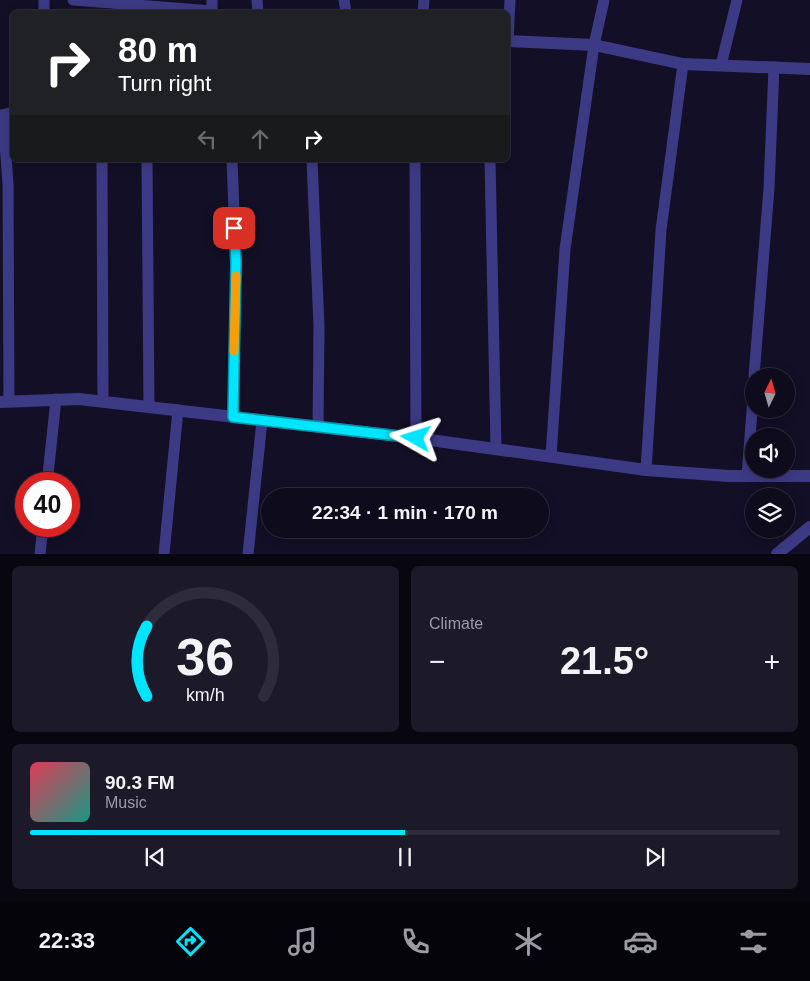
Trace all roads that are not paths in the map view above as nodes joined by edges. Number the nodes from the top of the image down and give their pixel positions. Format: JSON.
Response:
{"nodes":[{"id":1,"x":73,"y":0,"type":"edge"},
{"id":2,"x":604,"y":0,"type":"edge"},
{"id":3,"x":737,"y":0,"type":"edge"},
{"id":4,"x":212,"y":8,"type":"edge"},
{"id":5,"x":510,"y":42,"type":"edge"},
{"id":6,"x":594,"y":45,"type":"junction"},
{"id":7,"x":683,"y":64,"type":"junction"},
{"id":8,"x":721,"y":65,"type":"junction"},
{"id":9,"x":774,"y":67,"type":"junction"},
{"id":10,"x":810,"y":69,"type":"edge"},
{"id":11,"x":5,"y":114,"type":"edge"},
{"id":12,"x":102,"y":162,"type":"edge"},
{"id":13,"x":147,"y":162,"type":"edge"},
{"id":14,"x":232,"y":162,"type":"edge"},
{"id":15,"x":312,"y":162,"type":"edge"},
{"id":16,"x":415,"y":162,"type":"edge"},
{"id":17,"x":490,"y":162,"type":"edge"},
{"id":18,"x":755,"y":368,"type":"edge"},
{"id":19,"x":56,"y":400,"type":"junction"},
{"id":20,"x":4,"y":401,"type":"edge"},
{"id":21,"x":103,"y":402,"type":"junction"},
{"id":22,"x":149,"y":406,"type":"junction"},
{"id":23,"x":178,"y":410,"type":"junction"},
{"id":24,"x":233,"y":417,"type":"junction"},
{"id":25,"x":262,"y":421,"type":"junction"},
{"id":26,"x":318,"y":427,"type":"junction"},
{"id":27,"x":416,"y":438,"type":"junction"},
{"id":28,"x":496,"y":448,"type":"junction"},
{"id":29,"x":551,"y":456,"type":"junction"},
{"id":30,"x":646,"y":470,"type":"junction"},
{"id":31,"x":48,"y":472,"type":"edge"},
{"id":32,"x":745,"y":476,"type":"edge"},
{"id":33,"x":795,"y":476,"type":"edge"},
{"id":34,"x":810,"y":476,"type":"edge"},
{"id":35,"x":810,"y":527,"type":"edge"},
{"id":36,"x":42,"y":537,"type":"edge"},
{"id":37,"x":40,"y":554,"type":"edge"},
{"id":38,"x":164,"y":554,"type":"edge"},
{"id":39,"x":248,"y":554,"type":"edge"},
{"id":40,"x":777,"y":554,"type":"edge"}],
"edges":[{"from":1,"to":4,"type":"street"},
{"from":2,"to":6,"type":"street"},
{"from":3,"to":8,"type":"street"},
{"from":5,"to":6,"type":"street"},
{"from":6,"to":7,"type":"street"},
{"from":6,"to":29,"type":"street"},
{"from":7,"to":8,"type":"street"},
{"from":7,"to":30,"type":"street"},
{"from":8,"to":9,"type":"street"},
{"from":9,"to":10,"type":"street"},
{"from":9,"to":18,"type":"street"},
{"from":11,"to":20,"type":"street"},
{"from":12,"to":21,"type":"street"},
{"from":13,"to":22,"type":"street"},
{"from":14,"to":24,"type":"street"},
{"from":15,"to":26,"type":"street"},
{"from":16,"to":27,"type":"street"},
{"from":17,"to":28,"type":"street"},
{"from":19,"to":20,"type":"street"},
{"from":19,"to":21,"type":"street"},
{"from":19,"to":31,"type":"street"},
{"from":21,"to":22,"type":"street"},
{"from":22,"to":23,"type":"street"},
{"from":23,"to":24,"type":"street"},
{"from":23,"to":38,"type":"street"},
{"from":24,"to":25,"type":"street"},
{"from":25,"to":26,"type":"street"},
{"from":25,"to":39,"type":"street"},
{"from":26,"to":27,"type":"street"},
{"from":27,"to":28,"type":"street"},
{"from":28,"to":29,"type":"street"},
{"from":29,"to":30,"type":"street"},
{"from":30,"to":32,"type":"street"},
{"from":33,"to":34,"type":"street"},
{"from":35,"to":40,"type":"street"},
{"from":36,"to":37,"type":"street"}]}
